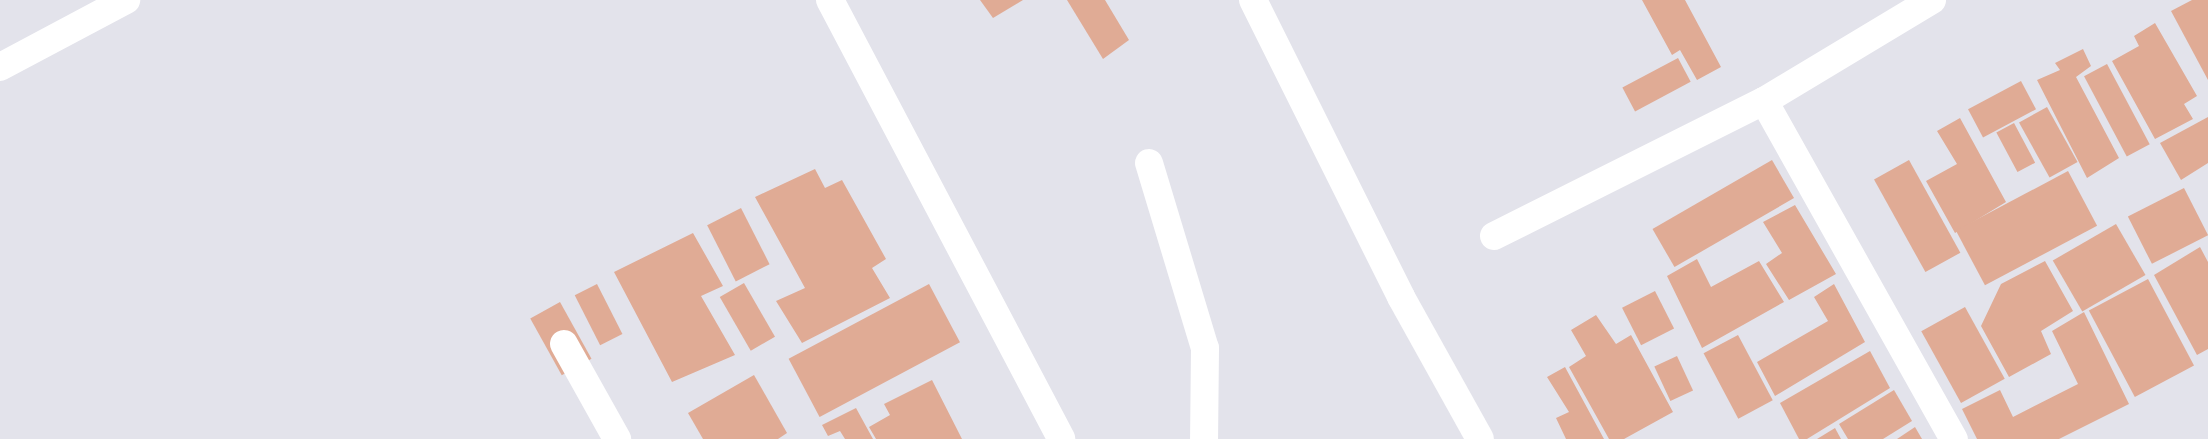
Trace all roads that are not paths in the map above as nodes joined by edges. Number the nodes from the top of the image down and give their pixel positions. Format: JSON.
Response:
{"nodes":[{"id":1,"x":126,"y":0,"type":"edge"},
{"id":2,"x":830,"y":0,"type":"edge"},
{"id":3,"x":1253,"y":0,"type":"edge"},
{"id":4,"x":1932,"y":0,"type":"edge"},
{"id":5,"x":0,"y":67,"type":"edge"},
{"id":6,"x":1764,"y":101,"type":"junction"},
{"id":7,"x":1149,"y":163,"type":"dead end"},
{"id":8,"x":1494,"y":236,"type":"dead end"},
{"id":9,"x":564,"y":344,"type":"dead end"},
{"id":10,"x":617,"y":439,"type":"edge"},
{"id":11,"x":1062,"y":439,"type":"edge"},
{"id":12,"x":1204,"y":439,"type":"edge"},
{"id":13,"x":1480,"y":439,"type":"edge"},
{"id":14,"x":1954,"y":439,"type":"edge"}],
"edges":[{"from":1,"to":5,"type":"street"},
{"from":2,"to":11,"type":"street"},
{"from":3,"to":13,"type":"street"},
{"from":4,"to":6,"type":"street"},
{"from":6,"to":8,"type":"street"},
{"from":6,"to":14,"type":"street"},
{"from":7,"to":12,"type":"street"},
{"from":9,"to":10,"type":"street"}]}
